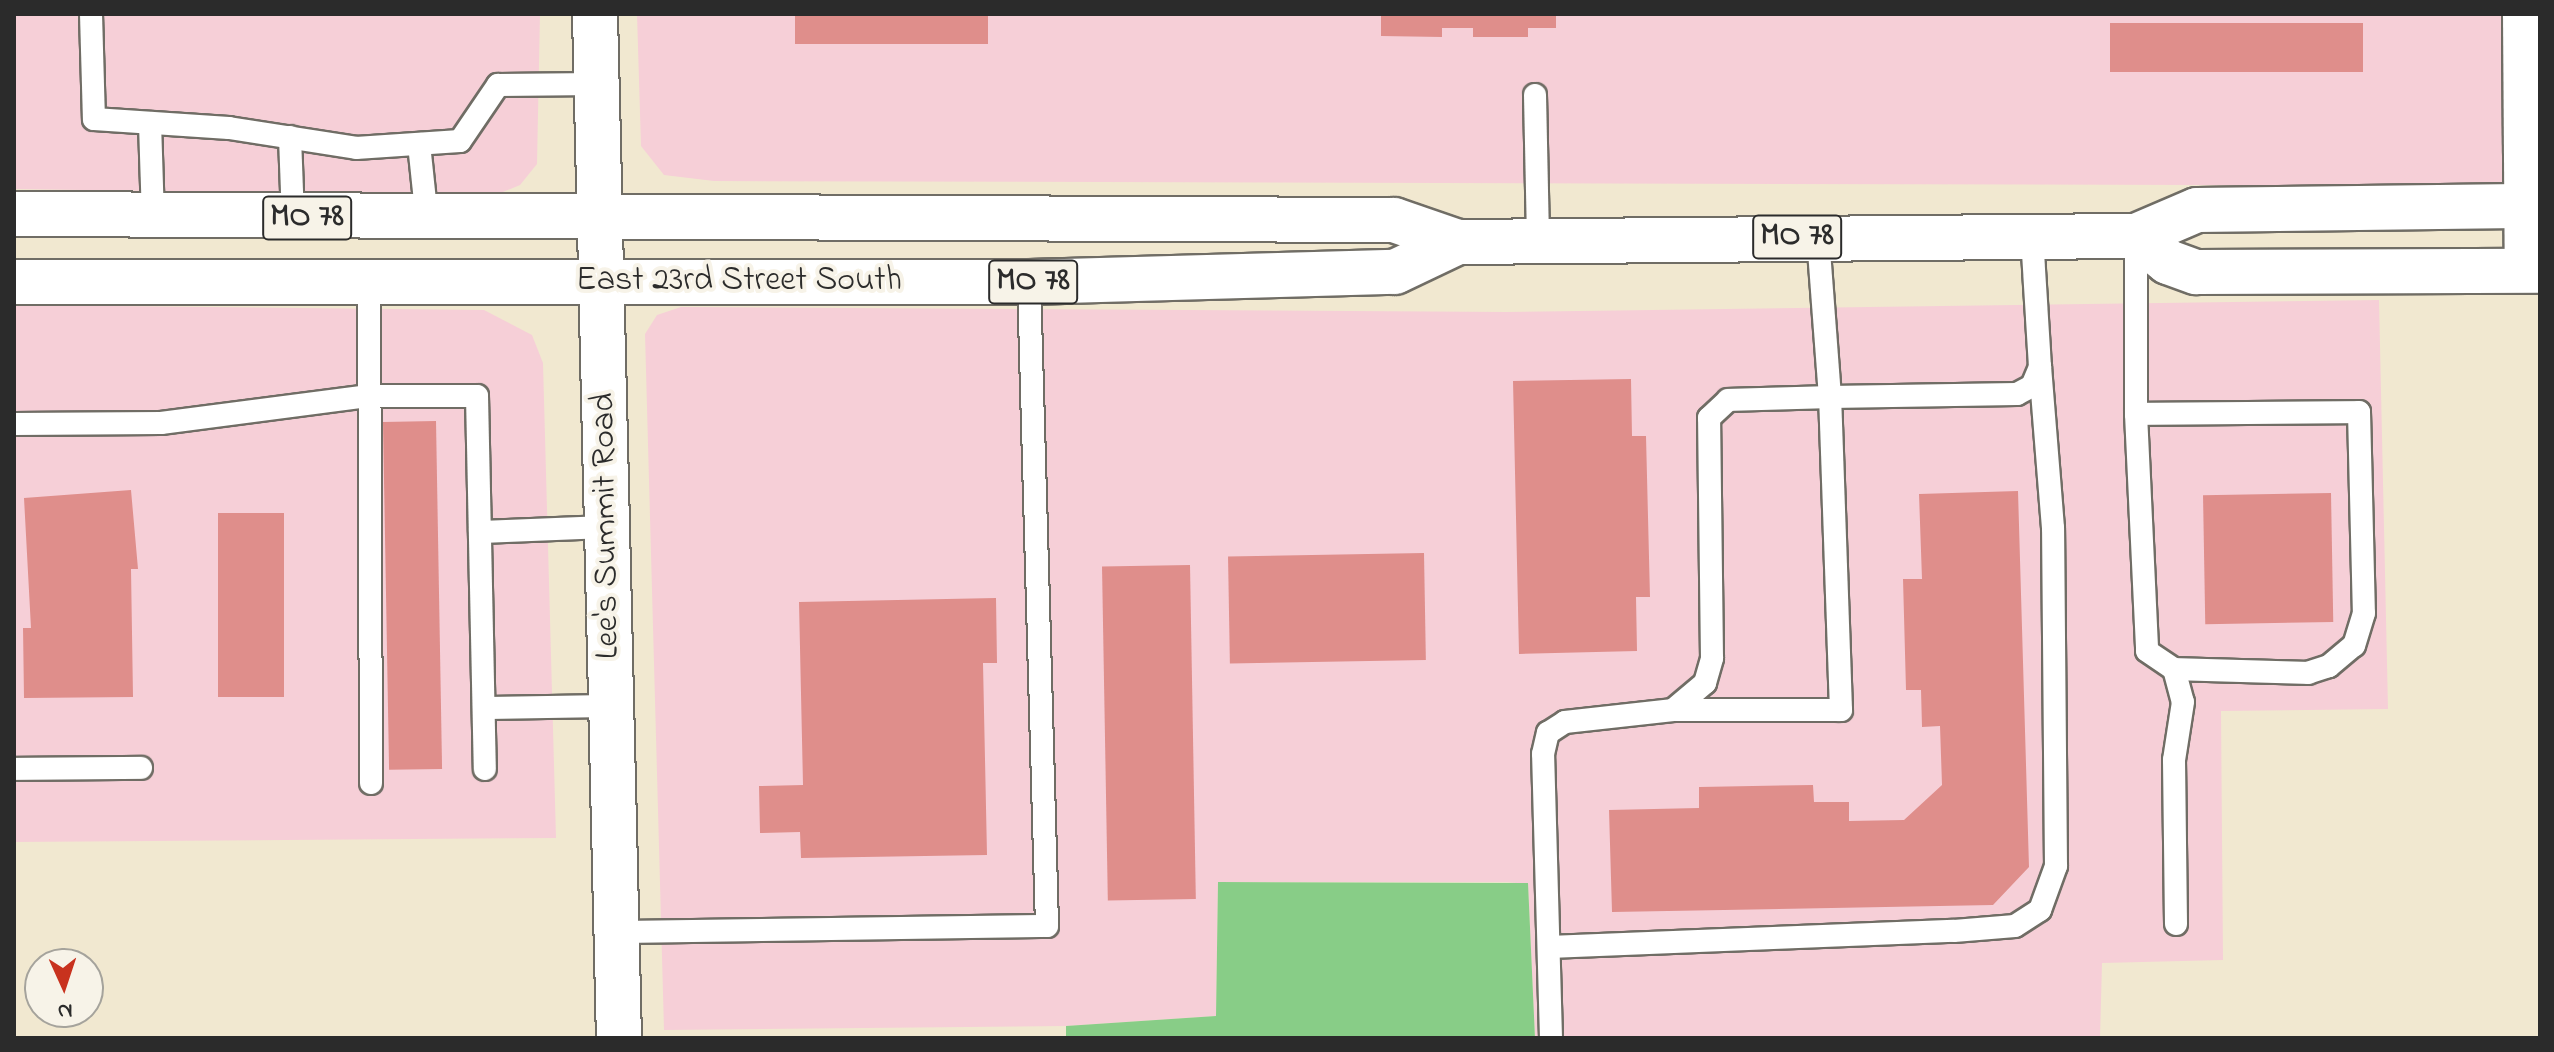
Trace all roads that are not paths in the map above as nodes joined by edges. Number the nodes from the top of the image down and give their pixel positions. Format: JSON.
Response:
{"nodes":[{"id":1,"x":91,"y":14,"type":"edge"},
{"id":2,"x":595,"y":14,"type":"edge"},
{"id":3,"x":2524,"y":14,"type":"edge"},
{"id":4,"x":597,"y":84,"type":"junction"},
{"id":5,"x":1535,"y":95,"type":"dead end"},
{"id":6,"x":150,"y":123,"type":"junction"},
{"id":7,"x":290,"y":137,"type":"junction"},
{"id":8,"x":419,"y":144,"type":"junction"},
{"id":9,"x":2532,"y":206,"type":"edge"},
{"id":10,"x":14,"y":214,"type":"edge"},
{"id":11,"x":153,"y":216,"type":"junction"},
{"id":12,"x":293,"y":217,"type":"junction"},
{"id":13,"x":599,"y":219,"type":"junction"},
{"id":14,"x":427,"y":220,"type":"junction"},
{"id":15,"x":1818,"y":236,"type":"junction"},
{"id":16,"x":2032,"y":236,"type":"junction"},
{"id":17,"x":2136,"y":236,"type":"junction"},
{"id":18,"x":1538,"y":239,"type":"junction"},
{"id":19,"x":1458,"y":242,"type":"junction"},
{"id":20,"x":2533,"y":271,"type":"edge"},
{"id":21,"x":14,"y":282,"type":"edge"},
{"id":22,"x":369,"y":282,"type":"junction"},
{"id":23,"x":601,"y":282,"type":"junction"},
{"id":24,"x":1029,"y":282,"type":"junction"},
{"id":25,"x":2040,"y":367,"type":"junction"},
{"id":26,"x":369,"y":396,"type":"junction"},
{"id":27,"x":1830,"y":397,"type":"junction"},
{"id":28,"x":2136,"y":414,"type":"junction"},
{"id":29,"x":14,"y":424,"type":"edge"},
{"id":30,"x":607,"y":527,"type":"junction"},
{"id":31,"x":480,"y":532,"type":"junction"},
{"id":32,"x":2174,"y":669,"type":"junction"},
{"id":33,"x":611,"y":706,"type":"junction"},
{"id":34,"x":484,"y":708,"type":"junction"},
{"id":35,"x":1673,"y":710,"type":"junction"},
{"id":36,"x":141,"y":768,"type":"dead end"},
{"id":37,"x":14,"y":769,"type":"edge"},
{"id":38,"x":485,"y":769,"type":"dead end"},
{"id":39,"x":371,"y":783,"type":"dead end"},
{"id":40,"x":2176,"y":924,"type":"dead end"},
{"id":41,"x":616,"y":932,"type":"junction"},
{"id":42,"x":1549,"y":947,"type":"junction"},
{"id":43,"x":619,"y":1038,"type":"edge"},
{"id":44,"x":1551,"y":1038,"type":"edge"}],
"edges":[{"from":1,"to":6,"type":"lane"},
{"from":2,"to":4,"type":"main road","name":"Lee's Summit Road"},
{"from":3,"to":9,"type":"street"},
{"from":4,"to":8,"type":"lane"},
{"from":4,"to":13,"type":"main road","name":"Lee's Summit Road"},
{"from":5,"to":18,"type":"lane"},
{"from":6,"to":7,"type":"lane"},
{"from":6,"to":11,"type":"lane"},
{"from":7,"to":8,"type":"lane"},
{"from":7,"to":12,"type":"lane"},
{"from":8,"to":14,"type":"lane"},
{"from":9,"to":17,"type":"main road","name":"East 23rd Street South","number":"MO 78"},
{"from":9,"to":20,"type":"street"},
{"from":10,"to":11,"type":"main road","name":"East 23rd Street South","number":"MO 78"},
{"from":11,"to":12,"type":"main road","name":"East 23rd Street South","number":"MO 78"},
{"from":12,"to":14,"type":"main road","name":"East 23rd Street South","number":"MO 78"},
{"from":13,"to":14,"type":"main road","name":"East 23rd Street South","number":"MO 78"},
{"from":13,"to":19,"type":"main road","name":"East 23rd Street South","number":"MO 78"},
{"from":13,"to":23,"type":"main road","name":"Lee's Summit Road"},
{"from":15,"to":16,"type":"main road","name":"East 23rd Street South","number":"MO 78"},
{"from":15,"to":18,"type":"main road","name":"East 23rd Street South","number":"MO 78"},
{"from":15,"to":27,"type":"lane"},
{"from":16,"to":17,"type":"main road","name":"East 23rd Street South","number":"MO 78"},
{"from":16,"to":25,"type":"lane"},
{"from":17,"to":20,"type":"main road"},
{"from":17,"to":28,"type":"lane"},
{"from":18,"to":19,"type":"main road","name":"East 23rd Street South","number":"MO 78"},
{"from":19,"to":24,"type":"main road","name":"East 23rd Street South","number":"MO 78"},
{"from":21,"to":22,"type":"main road","name":"East 23rd Street South","number":"MO 78"},
{"from":22,"to":23,"type":"main road","name":"East 23rd Street South","number":"MO 78"},
{"from":22,"to":26,"type":"lane"},
{"from":23,"to":24,"type":"main road","name":"East 23rd Street South","number":"MO 78"},
{"from":23,"to":30,"type":"main road","name":"Lee's Summit Road"},
{"from":24,"to":41,"type":"lane"},
{"from":25,"to":27,"type":"lane"},
{"from":25,"to":42,"type":"lane"},
{"from":26,"to":29,"type":"lane"},
{"from":26,"to":31,"type":"lane"},
{"from":26,"to":39,"type":"lane"},
{"from":27,"to":35,"type":"lane"},
{"from":27,"to":35,"type":"lane"},
{"from":28,"to":32,"type":"lane"},
{"from":28,"to":32,"type":"lane"},
{"from":30,"to":31,"type":"lane"},
{"from":30,"to":33,"type":"main road","name":"Lee's Summit Road"},
{"from":31,"to":34,"type":"lane"},
{"from":32,"to":40,"type":"lane"},
{"from":33,"to":34,"type":"lane"},
{"from":33,"to":41,"type":"main road","name":"Lee's Summit Road"},
{"from":34,"to":38,"type":"lane"},
{"from":35,"to":42,"type":"lane"},
{"from":36,"to":37,"type":"lane"},
{"from":41,"to":43,"type":"main road","name":"Lee's Summit Road"},
{"from":42,"to":44,"type":"lane"}]}
